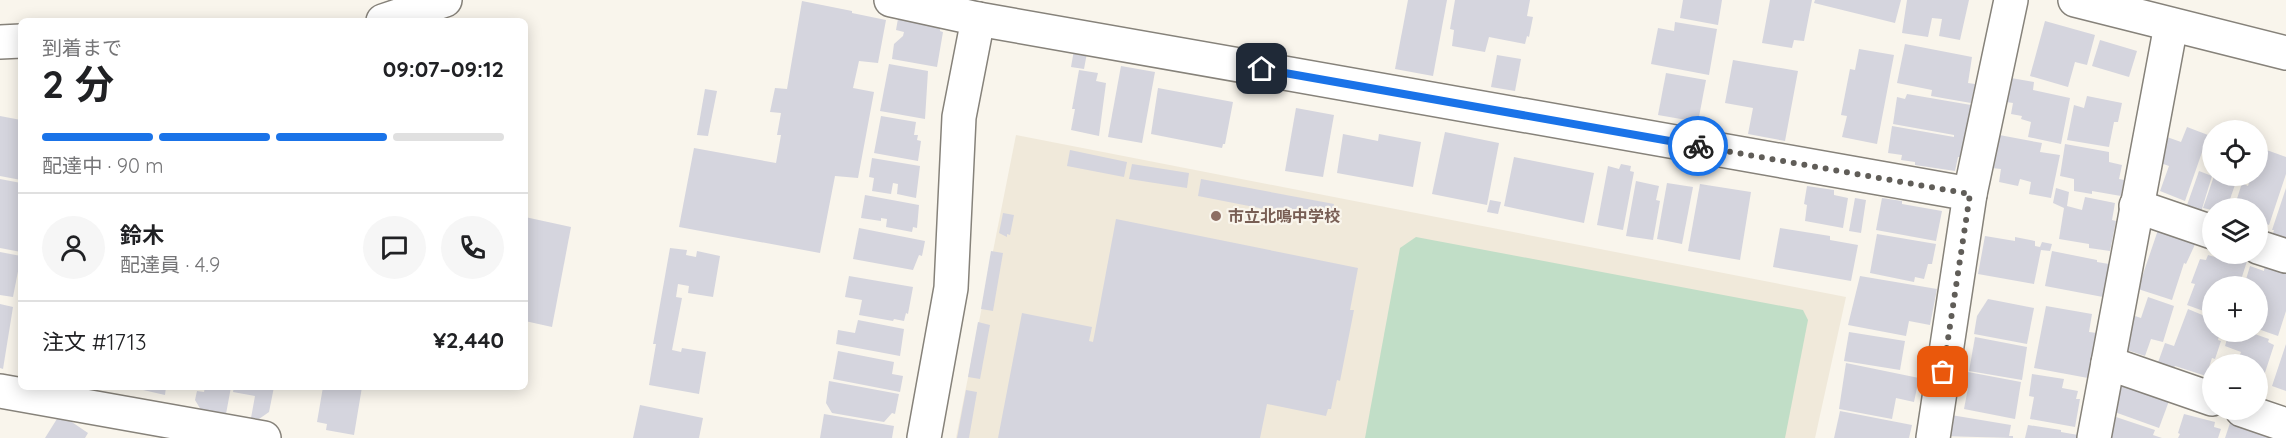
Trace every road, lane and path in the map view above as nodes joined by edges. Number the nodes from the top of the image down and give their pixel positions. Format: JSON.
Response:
{"nodes":[{"id":1,"x":445,"y":0,"type":"edge"},
{"id":2,"x":891,"y":0,"type":"edge"},
{"id":3,"x":2011,"y":0,"type":"edge"},
{"id":4,"x":2075,"y":0,"type":"edge"},
{"id":5,"x":391,"y":18,"type":"edge"},
{"id":6,"x":978,"y":19,"type":"junction"},
{"id":7,"x":2171,"y":25,"type":"junction"},
{"id":8,"x":18,"y":41,"type":"edge"},
{"id":9,"x":0,"y":42,"type":"edge"},
{"id":10,"x":2286,"y":52,"type":"edge"},
{"id":11,"x":1970,"y":194,"type":"junction"},
{"id":12,"x":2136,"y":206,"type":"junction"},
{"id":13,"x":2202,"y":229,"type":"edge"},
{"id":14,"x":2268,"y":250,"type":"edge"},
{"id":15,"x":2286,"y":256,"type":"edge"},
{"id":16,"x":2108,"y":363,"type":"junction"},
{"id":17,"x":0,"y":391,"type":"edge"},
{"id":18,"x":2202,"y":396,"type":"edge"},
{"id":19,"x":2268,"y":419,"type":"edge"},
{"id":20,"x":2286,"y":425,"type":"edge"},
{"id":21,"x":264,"y":438,"type":"edge"},
{"id":22,"x":924,"y":438,"type":"edge"},
{"id":23,"x":1933,"y":438,"type":"edge"},
{"id":24,"x":2094,"y":438,"type":"edge"}],
"edges":[{"from":1,"to":5,"type":"street"},
{"from":2,"to":6,"type":"street"},
{"from":3,"to":11,"type":"street"},
{"from":4,"to":7,"type":"street"},
{"from":6,"to":11,"type":"street"},
{"from":6,"to":22,"type":"street"},
{"from":7,"to":10,"type":"street"},
{"from":7,"to":12,"type":"street"},
{"from":8,"to":9,"type":"street"},
{"from":11,"to":23,"type":"street"},
{"from":12,"to":13,"type":"street"},
{"from":12,"to":16,"type":"street"},
{"from":14,"to":15,"type":"street"},
{"from":16,"to":18,"type":"street"},
{"from":16,"to":24,"type":"street"},
{"from":17,"to":21,"type":"street"},
{"from":19,"to":20,"type":"street"}]}
